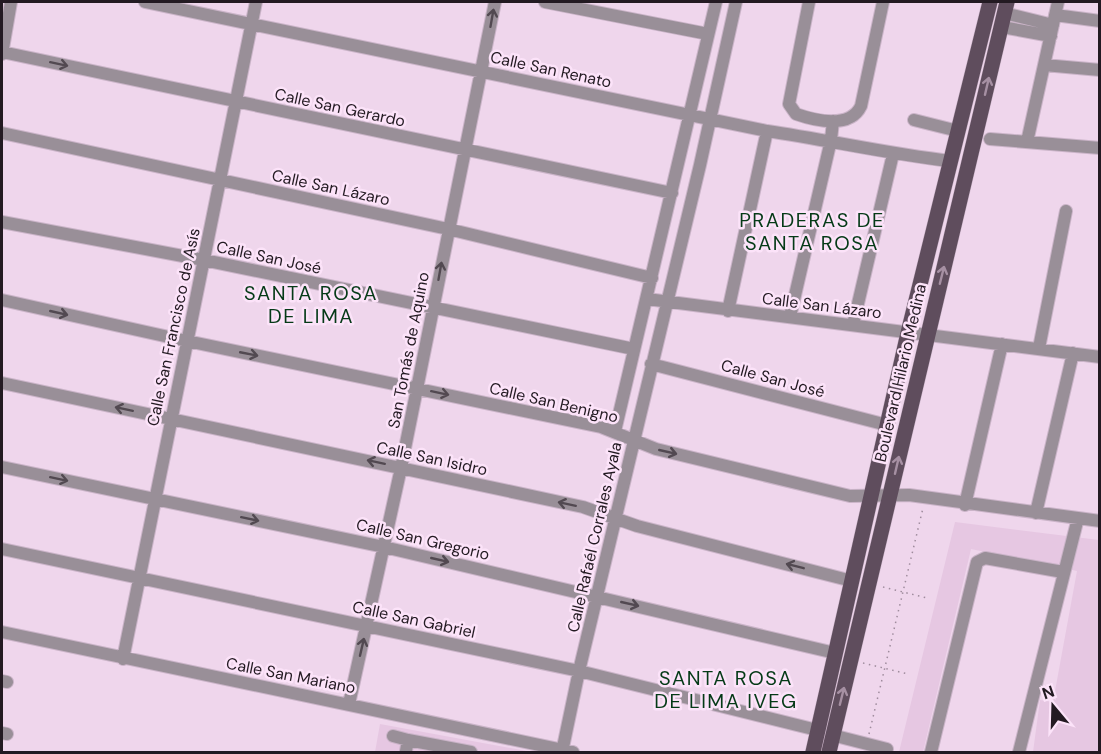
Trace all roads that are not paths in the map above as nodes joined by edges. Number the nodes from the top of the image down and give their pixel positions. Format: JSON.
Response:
{"nodes":[{"id":1,"x":11,"y":2,"type":"edge"},
{"id":2,"x":146,"y":2,"type":"edge"},
{"id":3,"x":256,"y":2,"type":"edge"},
{"id":4,"x":495,"y":2,"type":"edge"},
{"id":5,"x":545,"y":2,"type":"edge"},
{"id":6,"x":716,"y":2,"type":"edge"},
{"id":7,"x":736,"y":2,"type":"edge"},
{"id":8,"x":809,"y":2,"type":"edge"},
{"id":9,"x":883,"y":2,"type":"edge"},
{"id":10,"x":990,"y":2,"type":"edge"},
{"id":11,"x":1058,"y":2,"type":"edge"},
{"id":12,"x":1004,"y":14,"type":"edge"},
{"id":13,"x":1100,"y":21,"type":"edge"},
{"id":14,"x":252,"y":23,"type":"junction"},
{"id":15,"x":1053,"y":25,"type":"junction"},
{"id":16,"x":708,"y":34,"type":"junction"},
{"id":17,"x":2,"y":53,"type":"edge"},
{"id":18,"x":1044,"y":65,"type":"junction"},
{"id":19,"x":1100,"y":70,"type":"edge"},
{"id":20,"x":482,"y":71,"type":"junction"},
{"id":21,"x":236,"y":102,"type":"junction"},
{"id":22,"x":690,"y":116,"type":"junction"},
{"id":23,"x":710,"y":119,"type":"junction"},
{"id":24,"x":810,"y":119,"type":"junction"},
{"id":25,"x":914,"y":120,"type":"dead end"},
{"id":26,"x":833,"y":121,"type":"junction"},
{"id":27,"x":767,"y":131,"type":"junction"},
{"id":28,"x":958,"y":131,"type":"junction"},
{"id":29,"x":2,"y":133,"type":"edge"},
{"id":30,"x":807,"y":137,"type":"junction"},
{"id":31,"x":990,"y":139,"type":"dead end"},
{"id":32,"x":831,"y":140,"type":"junction"},
{"id":33,"x":1027,"y":142,"type":"junction"},
{"id":34,"x":1100,"y":148,"type":"edge"},
{"id":35,"x":465,"y":150,"type":"junction"},
{"id":36,"x":893,"y":154,"type":"junction"},
{"id":37,"x":950,"y":161,"type":"junction"},
{"id":38,"x":219,"y":181,"type":"junction"},
{"id":39,"x":672,"y":192,"type":"junction"},
{"id":40,"x":1066,"y":211,"type":"dead end"},
{"id":41,"x":2,"y":222,"type":"edge"},
{"id":42,"x":448,"y":229,"type":"junction"},
{"id":43,"x":204,"y":260,"type":"junction"},
{"id":44,"x":652,"y":278,"type":"junction"},
{"id":45,"x":647,"y":299,"type":"junction"},
{"id":46,"x":2,"y":300,"type":"edge"},
{"id":47,"x":666,"y":302,"type":"junction"},
{"id":48,"x":433,"y":309,"type":"junction"},
{"id":49,"x":728,"y":311,"type":"junction"},
{"id":50,"x":790,"y":317,"type":"junction"},
{"id":51,"x":854,"y":326,"type":"junction"},
{"id":52,"x":908,"y":333,"type":"junction"},
{"id":53,"x":928,"y":335,"type":"junction"},
{"id":54,"x":187,"y":341,"type":"junction"},
{"id":55,"x":1002,"y":344,"type":"junction"},
{"id":56,"x":1040,"y":348,"type":"junction"},
{"id":57,"x":634,"y":350,"type":"junction"},
{"id":58,"x":1073,"y":353,"type":"junction"},
{"id":59,"x":1100,"y":357,"type":"edge"},
{"id":60,"x":651,"y":363,"type":"junction"},
{"id":61,"x":2,"y":383,"type":"edge"},
{"id":62,"x":417,"y":387,"type":"junction"},
{"id":63,"x":170,"y":419,"type":"junction"},
{"id":64,"x":888,"y":425,"type":"junction"},
{"id":65,"x":615,"y":431,"type":"junction"},
{"id":66,"x":633,"y":441,"type":"junction"},
{"id":67,"x":2,"y":467,"type":"edge"},
{"id":68,"x":401,"y":468,"type":"junction"},
{"id":69,"x":890,"y":494,"type":"junction"},
{"id":70,"x":872,"y":497,"type":"junction"},
{"id":71,"x":154,"y":499,"type":"junction"},
{"id":72,"x":965,"y":504,"type":"junction"},
{"id":73,"x":1036,"y":513,"type":"junction"},
{"id":74,"x":1078,"y":518,"type":"junction"},
{"id":75,"x":615,"y":519,"type":"junction"},
{"id":76,"x":1100,"y":521,"type":"edge"},
{"id":77,"x":384,"y":547,"type":"junction"},
{"id":78,"x":2,"y":549,"type":"edge"},
{"id":79,"x":1063,"y":572,"type":"junction"},
{"id":80,"x":138,"y":579,"type":"junction"},
{"id":81,"x":852,"y":581,"type":"junction"},
{"id":82,"x":598,"y":596,"type":"junction"},
{"id":83,"x":367,"y":626,"type":"junction"},
{"id":84,"x":2,"y":632,"type":"edge"},
{"id":85,"x":835,"y":653,"type":"junction"},
{"id":86,"x":123,"y":659,"type":"junction"},
{"id":87,"x":579,"y":670,"type":"junction"},
{"id":88,"x":349,"y":704,"type":"junction"},
{"id":89,"x":817,"y":730,"type":"junction"},
{"id":90,"x":832,"y":735,"type":"junction"},
{"id":91,"x":393,"y":736,"type":"dead end"},
{"id":92,"x":405,"y":749,"type":"edge"},
{"id":93,"x":441,"y":749,"type":"edge"},
{"id":94,"x":543,"y":749,"type":"edge"},
{"id":95,"x":887,"y":749,"type":"dead end"},
{"id":96,"x":468,"y":752,"type":"edge"},
{"id":97,"x":566,"y":752,"type":"edge"},
{"id":98,"x":813,"y":753,"type":"edge"},
{"id":99,"x":829,"y":753,"type":"edge"},
{"id":100,"x":931,"y":753,"type":"edge"},
{"id":101,"x":1019,"y":753,"type":"edge"}],
"edges":[{"from":1,"to":17,"type":"street"},
{"from":2,"to":14,"type":"street","name":"Calle San Renato"},
{"from":3,"to":14,"type":"street","name":"Calle San Francisco de Asís"},
{"from":20,"to":4,"type":"street","name":"San Tomás de Aquino","one_way":true},
{"from":5,"to":16,"type":"street"},
{"from":6,"to":16,"type":"street","name":"Calle Rafaél Corrales Ayala"},
{"from":7,"to":23,"type":"street","name":"Calle Rafaél Corrales Ayala"},
{"from":8,"to":24,"type":"street"},
{"from":9,"to":26,"type":"street"},
{"from":10,"to":28,"type":"main road","name":"Boulevard Hilario Medina"},
{"from":11,"to":15,"type":"street"},
{"from":12,"to":15,"type":"street"},
{"from":53,"to":12,"type":"main road","name":"Boulevard Hilario Medina","one_way":true},
{"from":13,"to":15,"type":"street"},
{"from":14,"to":20,"type":"street","name":"Calle San Renato"},
{"from":14,"to":21,"type":"street","name":"Calle San Francisco de Asís"},
{"from":15,"to":18,"type":"street"},
{"from":16,"to":22,"type":"street","name":"Calle Rafaél Corrales Ayala"},
{"from":17,"to":21,"type":"street","name":"Calle San Gerardo","one_way":true},
{"from":18,"to":19,"type":"street"},
{"from":18,"to":33,"type":"street"},
{"from":20,"to":22,"type":"street","name":"Calle San Renato"},
{"from":20,"to":35,"type":"street","name":"San Tomás de Aquino"},
{"from":21,"to":35,"type":"street","name":"Calle San Gerardo"},
{"from":21,"to":38,"type":"street","name":"Calle San Francisco de Asís"},
{"from":22,"to":23,"type":"street","name":"Calle San Renato"},
{"from":22,"to":39,"type":"street","name":"Calle Rafaél Corrales Ayala"},
{"from":23,"to":27,"type":"street","name":"Calle San Renato"},
{"from":23,"to":47,"type":"street","name":"Calle Rafaél Corrales Ayala"},
{"from":24,"to":26,"type":"street"},
{"from":24,"to":30,"type":"street"},
{"from":25,"to":28,"type":"street"},
{"from":26,"to":32,"type":"street"},
{"from":27,"to":30,"type":"street","name":"Calle San Renato"},
{"from":27,"to":49,"type":"street"},
{"from":28,"to":37,"type":"main road","name":"Boulevard Hilario Medina"},
{"from":29,"to":38,"type":"street","name":"Calle San Lázaro"},
{"from":30,"to":32,"type":"street","name":"Calle San Renato"},
{"from":31,"to":33,"type":"street"},
{"from":32,"to":36,"type":"street","name":"Calle San Renato"},
{"from":32,"to":50,"type":"street"},
{"from":33,"to":34,"type":"street"},
{"from":35,"to":39,"type":"street","name":"Calle San Gerardo"},
{"from":35,"to":42,"type":"street","name":"San Tomás de Aquino"},
{"from":36,"to":37,"type":"street","name":"Calle San Renato"},
{"from":36,"to":51,"type":"street"},
{"from":37,"to":52,"type":"main road","name":"Boulevard Hilario Medina"},
{"from":38,"to":42,"type":"street","name":"Calle San Lázaro"},
{"from":38,"to":43,"type":"street","name":"Calle San Francisco de Asís"},
{"from":39,"to":44,"type":"street","name":"Calle Rafaél Corrales Ayala"},
{"from":40,"to":56,"type":"street"},
{"from":41,"to":43,"type":"street","name":"Calle San José"},
{"from":42,"to":44,"type":"street","name":"Calle San Lázaro"},
{"from":48,"to":42,"type":"street","name":"San Tomás de Aquino","one_way":true},
{"from":43,"to":48,"type":"street","name":"Calle San José"},
{"from":43,"to":54,"type":"street","name":"Calle San Francisco de Asís"},
{"from":44,"to":45,"type":"street","name":"Calle Rafaél Corrales Ayala"},
{"from":45,"to":47,"type":"street","name":"Calle San Lázaro"},
{"from":45,"to":57,"type":"street","name":"Calle Rafaél Corrales Ayala"},
{"from":46,"to":54,"type":"street","name":"Calle San Benigno","one_way":true},
{"from":47,"to":49,"type":"street","name":"Calle San Lázaro"},
{"from":47,"to":60,"type":"street","name":"Calle Rafaél Corrales Ayala"},
{"from":48,"to":57,"type":"street","name":"Calle San José"},
{"from":48,"to":62,"type":"street","name":"San Tomás de Aquino"},
{"from":49,"to":50,"type":"street","name":"Calle San Lázaro"},
{"from":50,"to":51,"type":"street","name":"Calle San Lázaro"},
{"from":51,"to":52,"type":"street","name":"Calle San Lázaro"},
{"from":52,"to":53,"type":"street","name":"Calle San Lázaro"},
{"from":52,"to":64,"type":"main road","name":"Boulevard Hilario Medina"},
{"from":53,"to":55,"type":"street","name":"Calle San Lázaro"},
{"from":69,"to":53,"type":"main road","name":"Boulevard Hilario Medina","one_way":true},
{"from":54,"to":62,"type":"street","name":"Calle San Benigno","one_way":true},
{"from":54,"to":63,"type":"street","name":"Calle San Francisco de Asís"},
{"from":55,"to":56,"type":"street","name":"Calle San Lázaro"},
{"from":55,"to":72,"type":"street"},
{"from":56,"to":58,"type":"street","name":"Calle San Lázaro"},
{"from":57,"to":65,"type":"street","name":"Calle Rafaél Corrales Ayala"},
{"from":58,"to":59,"type":"street","name":"Calle San Lázaro"},
{"from":58,"to":73,"type":"street"},
{"from":60,"to":64,"type":"street","name":"Calle San José"},
{"from":60,"to":66,"type":"street","name":"Calle Rafaél Corrales Ayala"},
{"from":63,"to":61,"type":"street","name":"Calle San Isidro","one_way":true},
{"from":62,"to":65,"type":"street","name":"Calle San Benigno","one_way":true},
{"from":62,"to":68,"type":"street","name":"San Tomás de Aquino"},
{"from":68,"to":63,"type":"street","name":"Calle San Isidro","one_way":true},
{"from":63,"to":71,"type":"street","name":"Calle San Francisco de Asís"},
{"from":64,"to":70,"type":"main road","name":"Boulevard Hilario Medina"},
{"from":65,"to":66,"type":"street","name":"Calle San Benigno"},
{"from":66,"to":70,"type":"street","name":"Calle San Benigno","one_way":true},
{"from":66,"to":75,"type":"street","name":"Calle Rafaél Corrales Ayala"},
{"from":67,"to":71,"type":"street","name":"Calle San Gregorio","one_way":true},
{"from":75,"to":68,"type":"street","name":"Calle San Isidro","one_way":true},
{"from":68,"to":77,"type":"street","name":"San Tomás de Aquino"},
{"from":69,"to":70,"type":"street","name":"Calle San Benigno"},
{"from":69,"to":72,"type":"street","name":"Calle San Benigno"},
{"from":90,"to":69,"type":"main road","name":"Boulevard Hilario Medina","one_way":true},
{"from":70,"to":81,"type":"main road","name":"Boulevard Hilario Medina"},
{"from":71,"to":77,"type":"street","name":"Calle San Gregorio","one_way":true},
{"from":71,"to":80,"type":"street","name":"Calle San Francisco de Asís"},
{"from":72,"to":73,"type":"street","name":"Calle San Benigno"},
{"from":73,"to":74,"type":"street","name":"Calle San Benigno"},
{"from":74,"to":76,"type":"street","name":"Calle San Benigno"},
{"from":74,"to":79,"type":"street"},
{"from":81,"to":75,"type":"street","name":"Calle San Isidro","one_way":true},
{"from":75,"to":82,"type":"street","name":"Calle Rafaél Corrales Ayala"},
{"from":77,"to":82,"type":"street","name":"Calle San Gregorio","one_way":true},
{"from":77,"to":83,"type":"street","name":"San Tomás de Aquino"},
{"from":78,"to":80,"type":"street","name":"Calle San Gabriel"},
{"from":79,"to":100,"type":"street"},
{"from":79,"to":101,"type":"street"},
{"from":80,"to":83,"type":"street","name":"Calle San Gabriel"},
{"from":80,"to":86,"type":"street","name":"Calle San Francisco de Asís"},
{"from":81,"to":85,"type":"main road","name":"Boulevard Hilario Medina"},
{"from":82,"to":85,"type":"street","name":"Calle San Gregorio","one_way":true},
{"from":82,"to":87,"type":"street","name":"Calle Rafaél Corrales Ayala"},
{"from":83,"to":87,"type":"street","name":"Calle San Gabriel"},
{"from":88,"to":83,"type":"street","name":"San Tomás de Aquino","one_way":true},
{"from":84,"to":86,"type":"street","name":"Calle San Mariano"},
{"from":85,"to":89,"type":"main road","name":"Boulevard Hilario Medina"},
{"from":86,"to":88,"type":"street","name":"Calle San Mariano"},
{"from":87,"to":89,"type":"street","name":"Calle San Gabriel"},
{"from":87,"to":97,"type":"street","name":"Calle Rafaél Corrales Ayala"},
{"from":88,"to":94,"type":"street","name":"Calle San Mariano"},
{"from":89,"to":98,"type":"main road","name":"Boulevard Hilario Medina"},
{"from":90,"to":95,"type":"street"},
{"from":90,"to":99,"type":"main road","name":"Boulevard Hilario Medina"},
{"from":91,"to":92,"type":"street"},
{"from":92,"to":93,"type":"street"},
{"from":93,"to":96,"type":"street"},
{"from":94,"to":97,"type":"street","name":"Calle San Mariano"}]}
